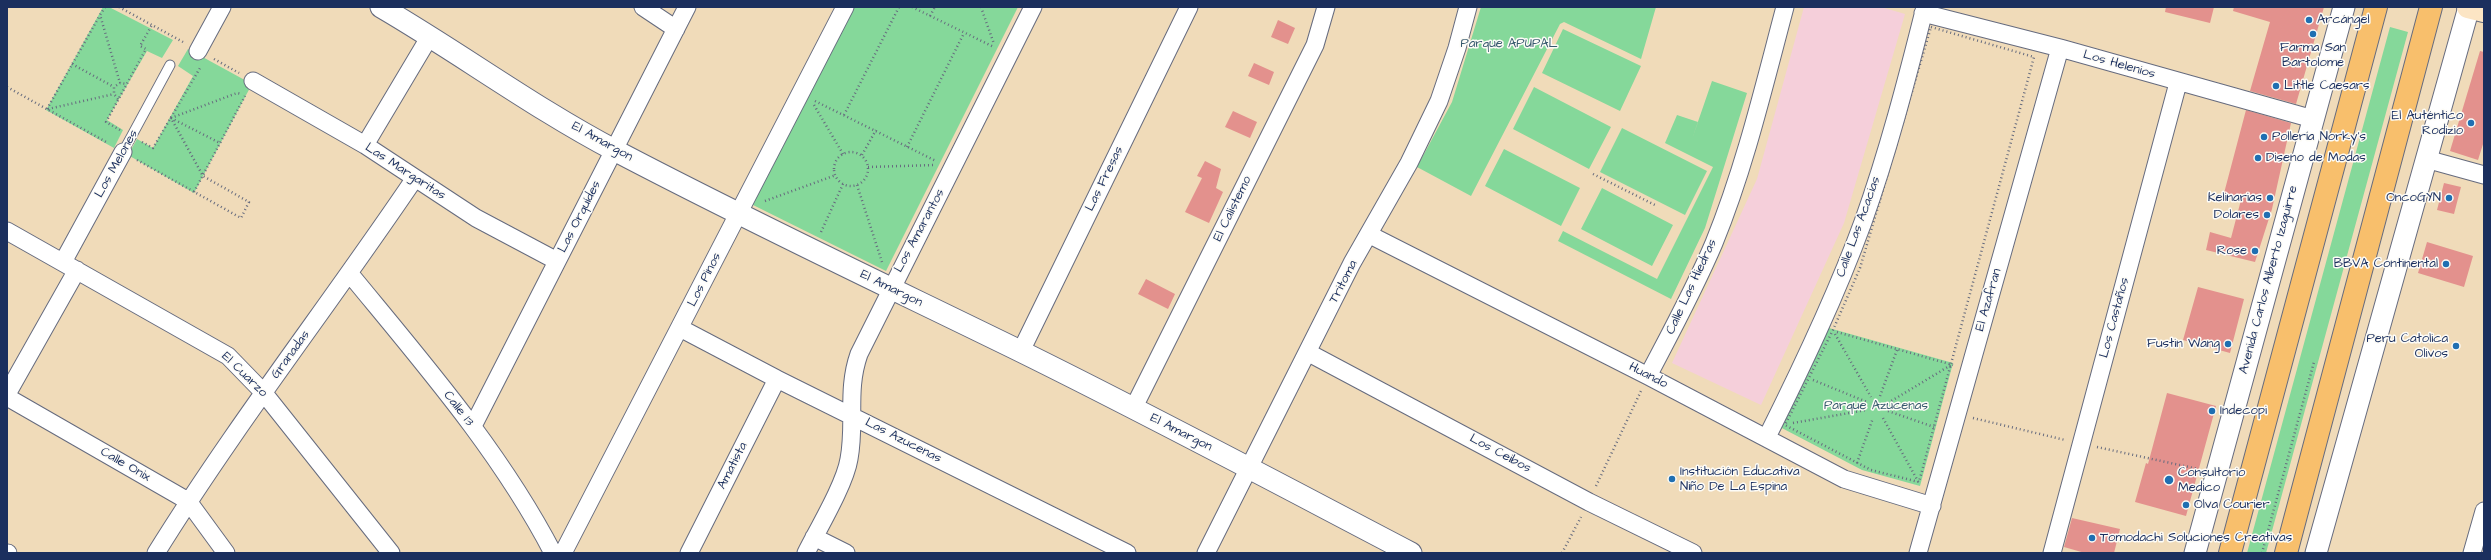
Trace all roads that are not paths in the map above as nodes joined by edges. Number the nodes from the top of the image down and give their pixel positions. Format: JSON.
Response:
{"nodes":[{"id":1,"x":222,"y":7,"type":"edge"},
{"id":2,"x":381,"y":7,"type":"edge"},
{"id":3,"x":643,"y":7,"type":"edge"},
{"id":4,"x":687,"y":7,"type":"edge"},
{"id":5,"x":844,"y":7,"type":"edge"},
{"id":6,"x":1033,"y":7,"type":"edge"},
{"id":7,"x":1189,"y":7,"type":"edge"},
{"id":8,"x":1326,"y":7,"type":"edge"},
{"id":9,"x":1468,"y":7,"type":"edge"},
{"id":10,"x":1785,"y":7,"type":"edge"},
{"id":11,"x":2344,"y":7,"type":"edge"},
{"id":12,"x":2376,"y":7,"type":"edge"},
{"id":13,"x":2431,"y":7,"type":"edge"},
{"id":14,"x":2469,"y":7,"type":"edge"},
{"id":15,"x":1924,"y":10,"type":"edge"},
{"id":16,"x":2484,"y":11,"type":"edge"},
{"id":17,"x":676,"y":28,"type":"junction"},
{"id":18,"x":430,"y":36,"type":"junction"},
{"id":19,"x":2060,"y":48,"type":"junction"},
{"id":20,"x":201,"y":56,"type":"road end"},
{"id":21,"x":170,"y":65,"type":"dead end"},
{"id":22,"x":253,"y":81,"type":"road end"},
{"id":23,"x":2178,"y":83,"type":"junction"},
{"id":24,"x":2313,"y":119,"type":"junction"},
{"id":25,"x":365,"y":146,"type":"junction"},
{"id":26,"x":117,"y":148,"type":"joint"},
{"id":27,"x":614,"y":150,"type":"junction"},
{"id":28,"x":2426,"y":159,"type":"junction"},
{"id":29,"x":2484,"y":175,"type":"edge"},
{"id":30,"x":415,"y":178,"type":"junction"},
{"id":31,"x":739,"y":213,"type":"junction"},
{"id":32,"x":7,"y":231,"type":"edge"},
{"id":33,"x":1370,"y":235,"type":"junction"},
{"id":34,"x":557,"y":261,"type":"junction"},
{"id":35,"x":70,"y":266,"type":"junction"},
{"id":36,"x":350,"y":274,"type":"junction"},
{"id":37,"x":890,"y":289,"type":"junction"},
{"id":38,"x":680,"y":328,"type":"junction"},
{"id":39,"x":1020,"y":351,"type":"junction"},
{"id":40,"x":1308,"y":353,"type":"junction"},
{"id":41,"x":1648,"y":376,"type":"junction"},
{"id":42,"x":777,"y":379,"type":"junction"},
{"id":43,"x":263,"y":392,"type":"junction"},
{"id":44,"x":7,"y":396,"type":"edge"},
{"id":45,"x":1133,"y":409,"type":"junction"},
{"id":46,"x":850,"y":415,"type":"junction"},
{"id":47,"x":473,"y":426,"type":"junction"},
{"id":48,"x":1766,"y":438,"type":"junction"},
{"id":49,"x":1249,"y":469,"type":"junction"},
{"id":50,"x":188,"y":501,"type":"junction"},
{"id":51,"x":1932,"y":506,"type":"junction"},
{"id":52,"x":2484,"y":511,"type":"edge"},
{"id":53,"x":814,"y":537,"type":"junction"},
{"id":54,"x":156,"y":553,"type":"edge"},
{"id":55,"x":226,"y":553,"type":"edge"},
{"id":56,"x":391,"y":553,"type":"edge"},
{"id":57,"x":553,"y":553,"type":"edge"},
{"id":58,"x":563,"y":553,"type":"edge"},
{"id":59,"x":689,"y":553,"type":"edge"},
{"id":60,"x":806,"y":553,"type":"edge"},
{"id":61,"x":846,"y":553,"type":"edge"},
{"id":62,"x":1126,"y":553,"type":"edge"},
{"id":63,"x":1206,"y":553,"type":"edge"},
{"id":64,"x":1411,"y":553,"type":"edge"},
{"id":65,"x":1693,"y":553,"type":"edge"},
{"id":66,"x":1918,"y":553,"type":"edge"},
{"id":67,"x":2052,"y":553,"type":"edge"},
{"id":68,"x":2195,"y":553,"type":"edge"},
{"id":69,"x":2230,"y":553,"type":"edge"},
{"id":70,"x":2286,"y":553,"type":"edge"},
{"id":71,"x":2316,"y":553,"type":"edge"},
{"id":72,"x":2472,"y":553,"type":"edge"}],
"edges":[{"from":1,"to":20,"type":"street"},
{"from":2,"to":18,"type":"street","name":"El Amargon"},
{"from":3,"to":17,"type":"street"},
{"from":4,"to":17,"type":"street","name":"Las Orquídes"},
{"from":5,"to":31,"type":"street","name":"Los Pinos"},
{"from":6,"to":37,"type":"street","name":"Los Amarantos"},
{"from":7,"to":39,"type":"street","name":"Las Fresas"},
{"from":8,"to":45,"type":"street","name":"El Calistemo"},
{"from":9,"to":33,"type":"street","name":"Tritoma"},
{"from":10,"to":41,"type":"street","name":"Calle Las Hiedras"},
{"from":11,"to":24,"type":"street","name":"Avenida Carlos Alberto Izaguirre"},
{"from":12,"to":69,"type":"main road"},
{"from":13,"to":70,"type":"main road"},
{"from":14,"to":16,"type":"main road"},
{"from":14,"to":28,"type":"street"},
{"from":15,"to":19,"type":"street","name":"Los Helenios"},
{"from":15,"to":48,"type":"street","name":"Calle Las Acacias"},
{"from":17,"to":27,"type":"street","name":"Las Orquídes"},
{"from":18,"to":25,"type":"street"},
{"from":18,"to":27,"type":"street","name":"El Amargon"},
{"from":19,"to":23,"type":"street","name":"Los Helenios"},
{"from":19,"to":51,"type":"street","name":"El Azafran"},
{"from":21,"to":26,"type":"lane","name":"Los Melones"},
{"from":22,"to":25,"type":"street","name":"Las Margaritas"},
{"from":23,"to":24,"type":"street","name":"Los Helenios"},
{"from":23,"to":67,"type":"street","name":"Los Castaños"},
{"from":24,"to":68,"type":"street","name":"Avenida Carlos Alberto Izaguirre"},
{"from":25,"to":30,"type":"street","name":"Las Margaritas"},
{"from":26,"to":35,"type":"street","name":"Los Melones"},
{"from":27,"to":31,"type":"street","name":"El Amargon"},
{"from":27,"to":34,"type":"street","name":"Las Orquídes"},
{"from":28,"to":29,"type":"street"},
{"from":28,"to":71,"type":"street"},
{"from":30,"to":34,"type":"street","name":"Las Margaritas"},
{"from":30,"to":36,"type":"street","name":"Granadas"},
{"from":31,"to":37,"type":"street","name":"El Amargon"},
{"from":31,"to":38,"type":"street","name":"Los Pinos"},
{"from":32,"to":35,"type":"street","name":"El Cuarzo"},
{"from":33,"to":40,"type":"street","name":"Tritoma"},
{"from":33,"to":41,"type":"street","name":"Huando"},
{"from":34,"to":47,"type":"street","name":"Las Orquídes"},
{"from":35,"to":43,"type":"street","name":"El Cuarzo"},
{"from":35,"to":44,"type":"street","name":"Los Melones"},
{"from":36,"to":43,"type":"street","name":"Granadas"},
{"from":36,"to":47,"type":"street","name":"Calle 13"},
{"from":37,"to":39,"type":"street","name":"El Amargon"},
{"from":37,"to":46,"type":"street","name":"Los Amarantos"},
{"from":38,"to":42,"type":"street","name":"Las Azucenas"},
{"from":38,"to":58,"type":"street","name":"Los Pinos"},
{"from":39,"to":45,"type":"street","name":"El Amargon"},
{"from":40,"to":49,"type":"street","name":"Tritoma"},
{"from":40,"to":65,"type":"street","name":"Los Ceibos"},
{"from":41,"to":48,"type":"street","name":"Huando"},
{"from":42,"to":46,"type":"street","name":"Las Azucenas"},
{"from":42,"to":59,"type":"street","name":"Amatista"},
{"from":43,"to":50,"type":"street","name":"Granadas"},
{"from":43,"to":56,"type":"street","name":"El Cuarzo"},
{"from":44,"to":50,"type":"street","name":"Calle Onix"},
{"from":45,"to":49,"type":"street","name":"El Amargon"},
{"from":46,"to":53,"type":"street","name":"Los Amarantos"},
{"from":46,"to":62,"type":"street","name":"Las Azucenas"},
{"from":47,"to":57,"type":"street","name":"Calle 13"},
{"from":48,"to":51,"type":"street","name":"Huando"},
{"from":49,"to":63,"type":"street","name":"Tritoma"},
{"from":49,"to":64,"type":"street","name":"El Amargon"},
{"from":50,"to":54,"type":"street","name":"Granadas"},
{"from":50,"to":55,"type":"street","name":"Calle Onix"},
{"from":51,"to":66,"type":"street","name":"El Azafran"},
{"from":52,"to":72,"type":"street"},
{"from":53,"to":60,"type":"street","name":"Los Amarantos"},
{"from":53,"to":61,"type":"street"}]}
